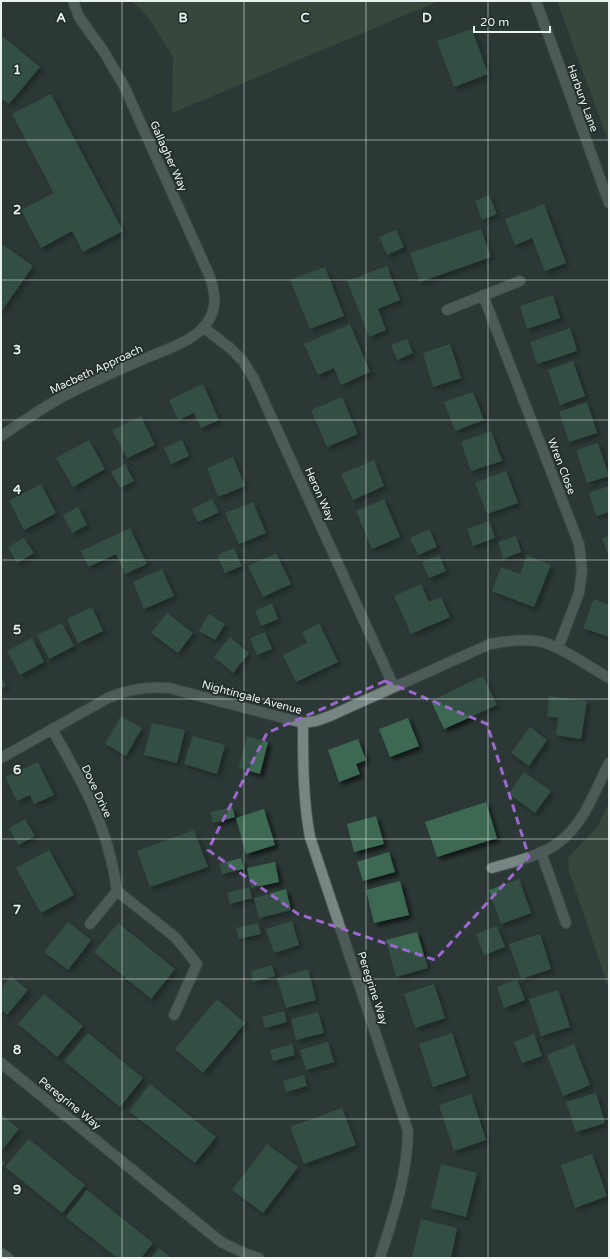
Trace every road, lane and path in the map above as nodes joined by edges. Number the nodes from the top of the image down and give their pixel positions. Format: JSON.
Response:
{"nodes":[{"id":1,"x":73,"y":1,"type":"edge"},
{"id":2,"x":536,"y":1,"type":"edge"},
{"id":3,"x":609,"y":203,"type":"edge"},
{"id":4,"x":520,"y":281,"type":"dead end"},
{"id":5,"x":483,"y":295,"type":"junction"},
{"id":6,"x":447,"y":310,"type":"dead end"},
{"id":7,"x":203,"y":327,"type":"junction"},
{"id":8,"x":1,"y":436,"type":"edge"},
{"id":9,"x":558,"y":648,"type":"junction"},
{"id":10,"x":609,"y":678,"type":"edge"},
{"id":11,"x":394,"y":687,"type":"junction"},
{"id":12,"x":303,"y":724,"type":"junction"},
{"id":13,"x":52,"y":729,"type":"junction"},
{"id":14,"x":1,"y":758,"type":"edge"},
{"id":15,"x":609,"y":763,"type":"edge"},
{"id":16,"x":542,"y":852,"type":"junction"},
{"id":17,"x":492,"y":868,"type":"dead end"},
{"id":18,"x":117,"y":891,"type":"junction"},
{"id":19,"x":566,"y":923,"type":"dead end"},
{"id":20,"x":90,"y":924,"type":"dead end"},
{"id":21,"x":174,"y":1015,"type":"dead end"},
{"id":22,"x":1,"y":1063,"type":"edge"},
{"id":23,"x":1,"y":1253,"type":"edge"},
{"id":24,"x":8,"y":1258,"type":"edge"},
{"id":25,"x":259,"y":1258,"type":"edge"},
{"id":26,"x":380,"y":1258,"type":"edge"}],
"edges":[{"from":1,"to":7,"type":"street","name":"Gallagher Way"},
{"from":2,"to":3,"type":"street","name":"Harbury Lane"},
{"from":4,"to":5,"type":"street"},
{"from":5,"to":6,"type":"street"},
{"from":5,"to":9,"type":"street","name":"Wren Close"},
{"from":7,"to":8,"type":"street","name":"Macbeth Approach"},
{"from":7,"to":11,"type":"street","name":"Heron Way"},
{"from":9,"to":10,"type":"street","name":"Nightingale Avenue"},
{"from":9,"to":11,"type":"street","name":"Nightingale Avenue"},
{"from":11,"to":12,"type":"street","name":"Nightingale Avenue"},
{"from":12,"to":13,"type":"street","name":"Nightingale Avenue"},
{"from":12,"to":26,"type":"street","name":"Peregrine Way"},
{"from":13,"to":14,"type":"street","name":"Nightingale Avenue"},
{"from":13,"to":18,"type":"street","name":"Dove Drive"},
{"from":15,"to":16,"type":"street"},
{"from":16,"to":17,"type":"street"},
{"from":16,"to":19,"type":"street"},
{"from":18,"to":20,"type":"street"},
{"from":18,"to":21,"type":"street"},
{"from":22,"to":25,"type":"street","name":"Peregrine Way"},
{"from":23,"to":24,"type":"street"}]}
